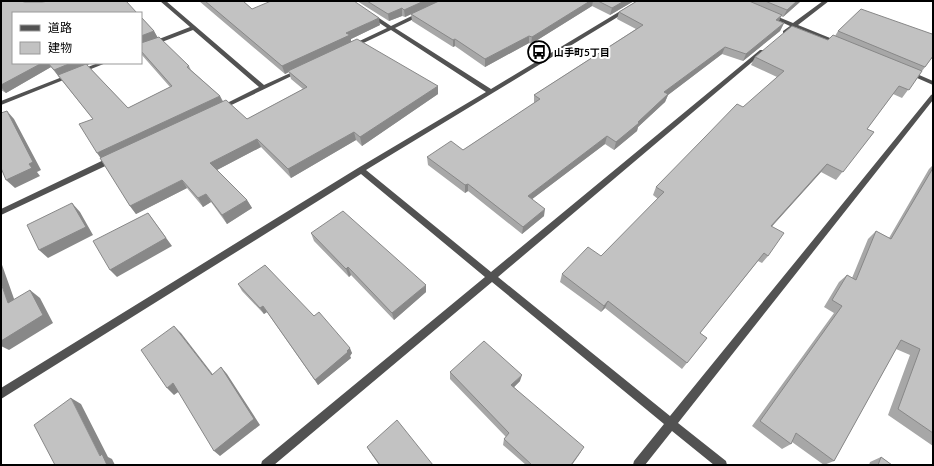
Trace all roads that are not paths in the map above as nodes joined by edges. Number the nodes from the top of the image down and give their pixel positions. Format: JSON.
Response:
{"nodes":[{"id":1,"x":163,"y":1,"type":"edge"},
{"id":2,"x":641,"y":1,"type":"edge"},
{"id":3,"x":826,"y":1,"type":"edge"},
{"id":4,"x":427,"y":11,"type":"edge"},
{"id":5,"x":367,"y":13,"type":"edge"},
{"id":6,"x":765,"y":13,"type":"edge"},
{"id":7,"x":794,"y":25,"type":"junction"},
{"id":8,"x":193,"y":28,"type":"junction"},
{"id":9,"x":391,"y":28,"type":"junction"},
{"id":10,"x":845,"y":46,"type":"edge"},
{"id":11,"x":142,"y":48,"type":"edge"},
{"id":12,"x":349,"y":48,"type":"edge"},
{"id":13,"x":101,"y":64,"type":"edge"},
{"id":14,"x":307,"y":68,"type":"edge"},
{"id":15,"x":904,"y":70,"type":"edge"},
{"id":16,"x":933,"y":83,"type":"edge"},
{"id":17,"x":264,"y":88,"type":"junction"},
{"id":18,"x":491,"y":92,"type":"junction"},
{"id":19,"x":933,"y":96,"type":"edge"},
{"id":20,"x":1,"y":103,"type":"edge"},
{"id":21,"x":215,"y":111,"type":"edge"},
{"id":22,"x":122,"y":155,"type":"edge"},
{"id":23,"x":361,"y":170,"type":"junction"},
{"id":24,"x":1,"y":212,"type":"edge"},
{"id":25,"x":492,"y":277,"type":"junction"},
{"id":26,"x":1,"y":394,"type":"edge"},
{"id":27,"x":671,"y":423,"type":"junction"},
{"id":28,"x":266,"y":465,"type":"edge"},
{"id":29,"x":638,"y":465,"type":"edge"},
{"id":30,"x":722,"y":465,"type":"edge"}],
"edges":[{"from":1,"to":8,"type":"street"},
{"from":2,"to":18,"type":"street"},
{"from":3,"to":7,"type":"street"},
{"from":4,"to":9,"type":"street"},
{"from":5,"to":9,"type":"street"},
{"from":6,"to":7,"type":"street"},
{"from":7,"to":10,"type":"street"},
{"from":7,"to":25,"type":"street"},
{"from":8,"to":11,"type":"street"},
{"from":8,"to":17,"type":"street"},
{"from":9,"to":12,"type":"street"},
{"from":9,"to":18,"type":"street"},
{"from":13,"to":20,"type":"street"},
{"from":14,"to":17,"type":"street"},
{"from":15,"to":16,"type":"street"},
{"from":17,"to":21,"type":"street"},
{"from":18,"to":23,"type":"street"},
{"from":19,"to":27,"type":"street"},
{"from":22,"to":24,"type":"street"},
{"from":23,"to":25,"type":"street"},
{"from":23,"to":26,"type":"street"},
{"from":25,"to":27,"type":"street"},
{"from":25,"to":28,"type":"street"},
{"from":27,"to":29,"type":"street"},
{"from":27,"to":30,"type":"street"}]}
